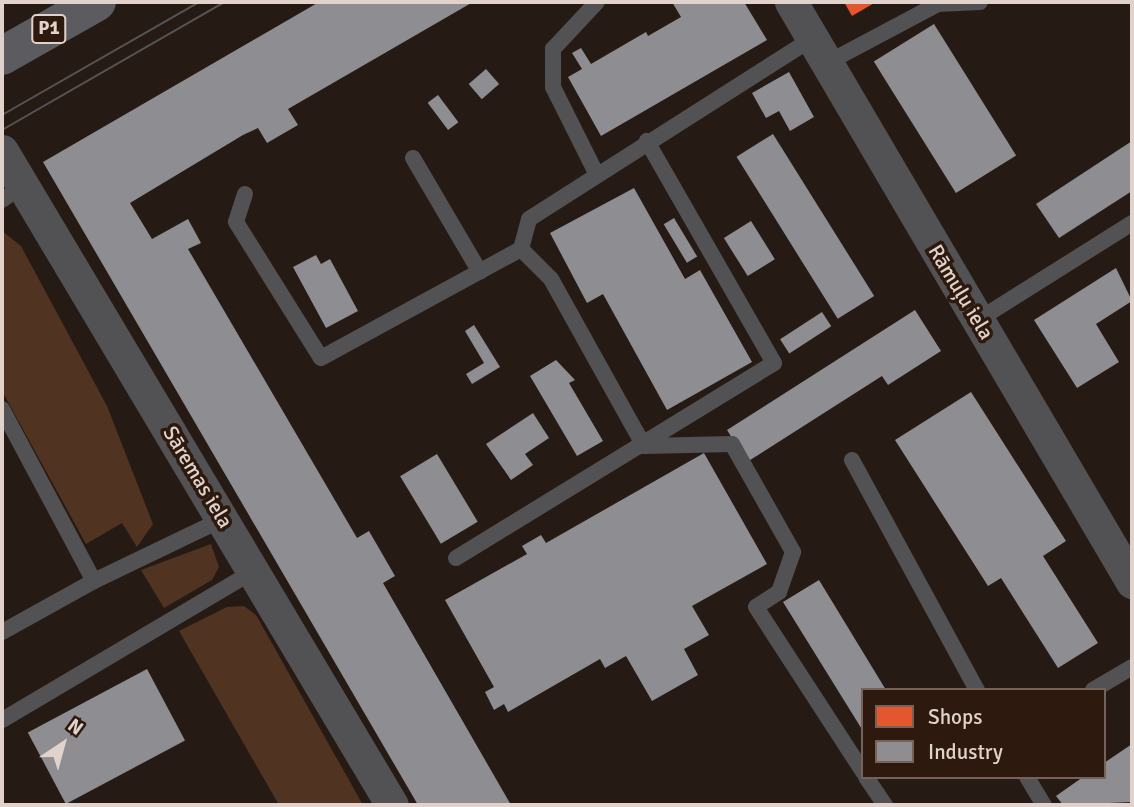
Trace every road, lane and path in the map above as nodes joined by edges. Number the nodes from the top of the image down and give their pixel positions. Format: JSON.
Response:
{"nodes":[{"id":1,"x":97,"y":2,"type":"edge"},
{"id":2,"x":597,"y":2,"type":"edge"},
{"id":3,"x":791,"y":2,"type":"edge"},
{"id":4,"x":980,"y":2,"type":"edge"},
{"id":5,"x":818,"y":51,"type":"junction"},
{"id":6,"x":2,"y":57,"type":"edge"},
{"id":7,"x":647,"y":141,"type":"junction"},
{"id":8,"x":2,"y":151,"type":"edge"},
{"id":9,"x":413,"y":158,"type":"dead end"},
{"id":10,"x":596,"y":173,"type":"junction"},
{"id":11,"x":12,"y":193,"type":"edge"},
{"id":12,"x":245,"y":194,"type":"dead end"},
{"id":13,"x":1132,"y":223,"type":"edge"},
{"id":14,"x":522,"y":249,"type":"junction"},
{"id":15,"x":480,"y":272,"type":"junction"},
{"id":16,"x":978,"y":320,"type":"junction"},
{"id":17,"x":2,"y":410,"type":"edge"},
{"id":18,"x":643,"y":443,"type":"junction"},
{"id":19,"x":852,"y":460,"type":"dead end"},
{"id":20,"x":223,"y":519,"type":"junction"},
{"id":21,"x":456,"y":558,"type":"dead end"},
{"id":22,"x":254,"y":571,"type":"junction"},
{"id":23,"x":94,"y":581,"type":"junction"},
{"id":24,"x":1132,"y":582,"type":"edge"},
{"id":25,"x":2,"y":632,"type":"edge"},
{"id":26,"x":1132,"y":667,"type":"edge"},
{"id":27,"x":976,"y":688,"type":"edge"},
{"id":28,"x":1096,"y":688,"type":"edge"},
{"id":29,"x":2,"y":720,"type":"edge"},
{"id":30,"x":861,"y":769,"type":"edge"},
{"id":31,"x":867,"y":779,"type":"edge"},
{"id":32,"x":1028,"y":779,"type":"edge"},
{"id":33,"x":392,"y":805,"type":"edge"},
{"id":34,"x":885,"y":805,"type":"edge"},
{"id":35,"x":1044,"y":805,"type":"edge"}],
"edges":[{"from":1,"to":6,"type":"main road","number":"P1"},
{"from":2,"to":10,"type":"lane"},
{"from":3,"to":5,"type":"street","name":"Rāmuļu iela"},
{"from":4,"to":5,"type":"lane"},
{"from":5,"to":7,"type":"lane"},
{"from":5,"to":16,"type":"street","name":"Rāmuļu iela"},
{"from":7,"to":10,"type":"lane"},
{"from":7,"to":18,"type":"lane"},
{"from":8,"to":11,"type":"street","name":"Sāremas iela"},
{"from":9,"to":15,"type":"lane"},
{"from":10,"to":14,"type":"lane"},
{"from":11,"to":20,"type":"street","name":"Sāremas iela"},
{"from":12,"to":15,"type":"lane"},
{"from":13,"to":16,"type":"lane"},
{"from":14,"to":15,"type":"lane"},
{"from":14,"to":18,"type":"lane"},
{"from":16,"to":24,"type":"street","name":"Rāmuļu iela"},
{"from":17,"to":23,"type":"lane"},
{"from":18,"to":21,"type":"lane"},
{"from":18,"to":30,"type":"lane"},
{"from":19,"to":27,"type":"lane"},
{"from":20,"to":22,"type":"street","name":"Sāremas iela"},
{"from":20,"to":23,"type":"lane"},
{"from":22,"to":29,"type":"lane"},
{"from":22,"to":33,"type":"street","name":"Sāremas iela"},
{"from":23,"to":25,"type":"lane"},
{"from":26,"to":28,"type":"lane"},
{"from":31,"to":34,"type":"lane"},
{"from":32,"to":35,"type":"lane"}]}
